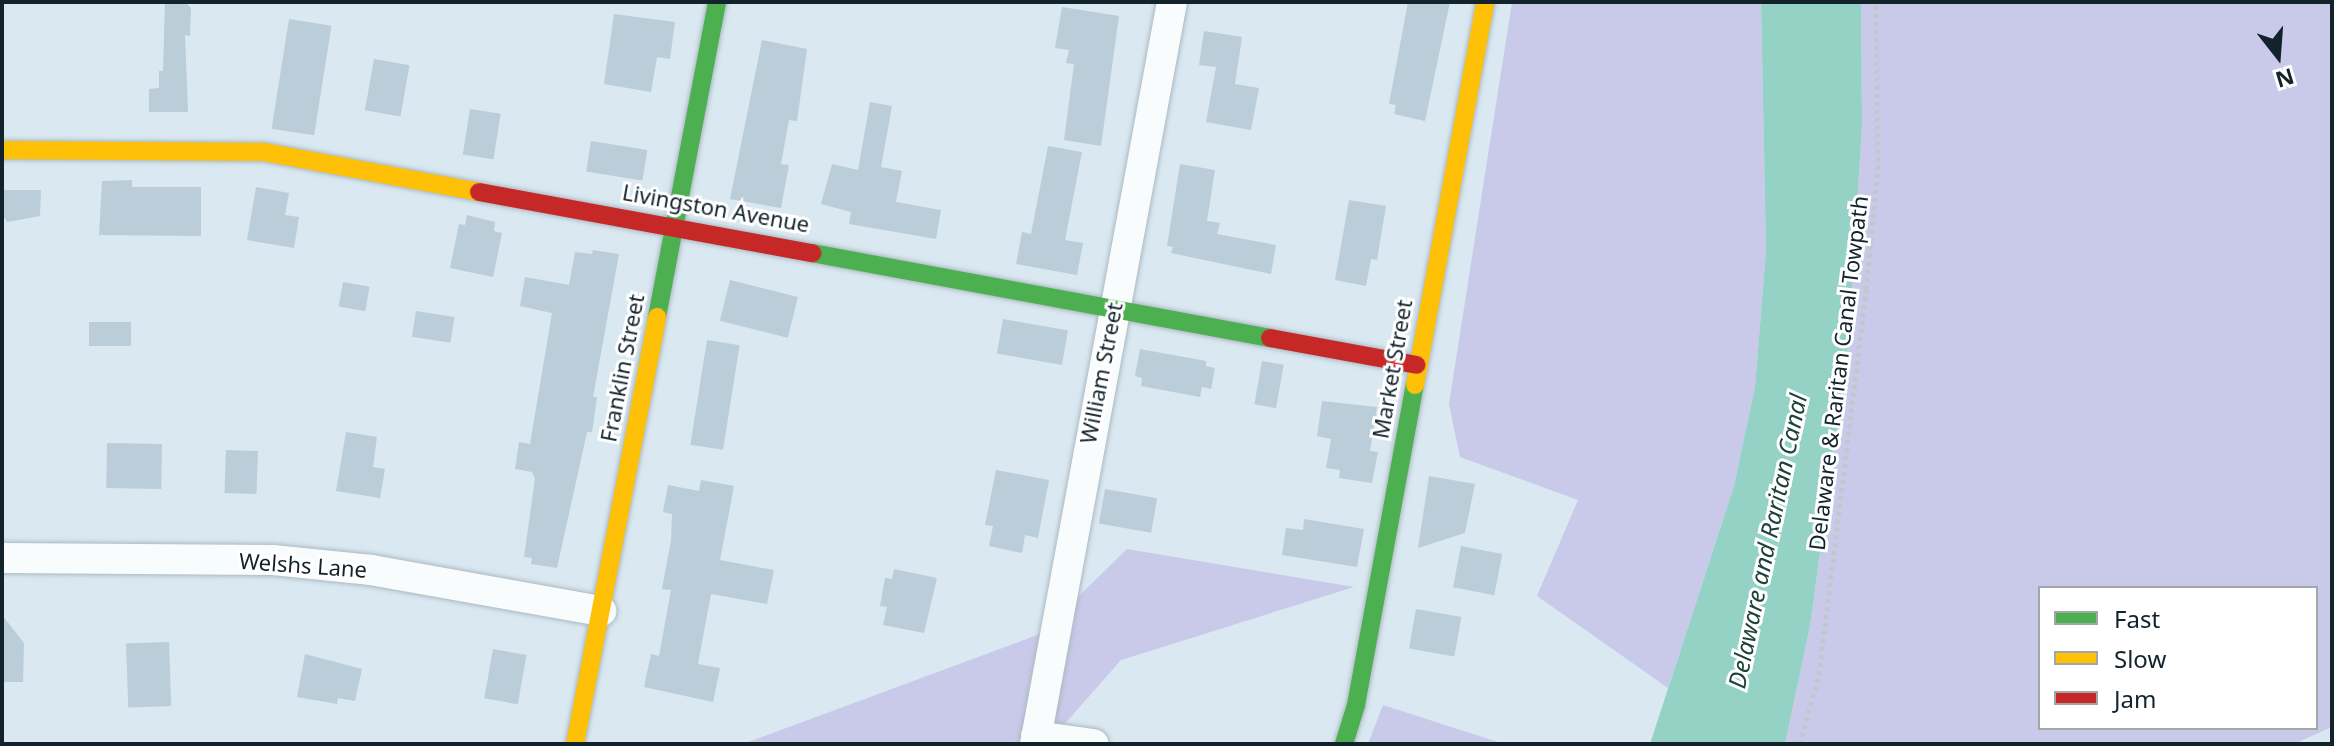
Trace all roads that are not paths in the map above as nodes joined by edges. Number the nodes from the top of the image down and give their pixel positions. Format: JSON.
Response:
{"nodes":[{"id":1,"x":717,"y":2,"type":"edge"},
{"id":2,"x":1172,"y":2,"type":"edge"},
{"id":3,"x":1485,"y":2,"type":"edge"},
{"id":4,"x":2,"y":150,"type":"edge"},
{"id":5,"x":674,"y":225,"type":"junction"},
{"id":6,"x":1113,"y":306,"type":"junction"},
{"id":7,"x":1417,"y":365,"type":"junction"},
{"id":8,"x":2,"y":558,"type":"edge"},
{"id":9,"x":601,"y":611,"type":"junction"},
{"id":10,"x":1036,"y":740,"type":"edge"},
{"id":11,"x":575,"y":744,"type":"edge"},
{"id":12,"x":1093,"y":744,"type":"edge"},
{"id":13,"x":1344,"y":744,"type":"edge"}],
"edges":[{"from":1,"to":5,"type":"street","name":"Franklin Street"},
{"from":2,"to":6,"type":"street","name":"William Street"},
{"from":3,"to":7,"type":"street","name":"Market Street"},
{"from":4,"to":5,"type":"street","name":"Livingston Avenue"},
{"from":5,"to":6,"type":"street","name":"Livingston Avenue"},
{"from":5,"to":9,"type":"street","name":"Franklin Street"},
{"from":6,"to":7,"type":"street","name":"Livingston Avenue"},
{"from":6,"to":10,"type":"street","name":"William Street"},
{"from":7,"to":13,"type":"street","name":"Market Street"},
{"from":8,"to":9,"type":"street","name":"Welshs Lane"},
{"from":9,"to":11,"type":"street","name":"Franklin Street"},
{"from":10,"to":12,"type":"street"}]}
